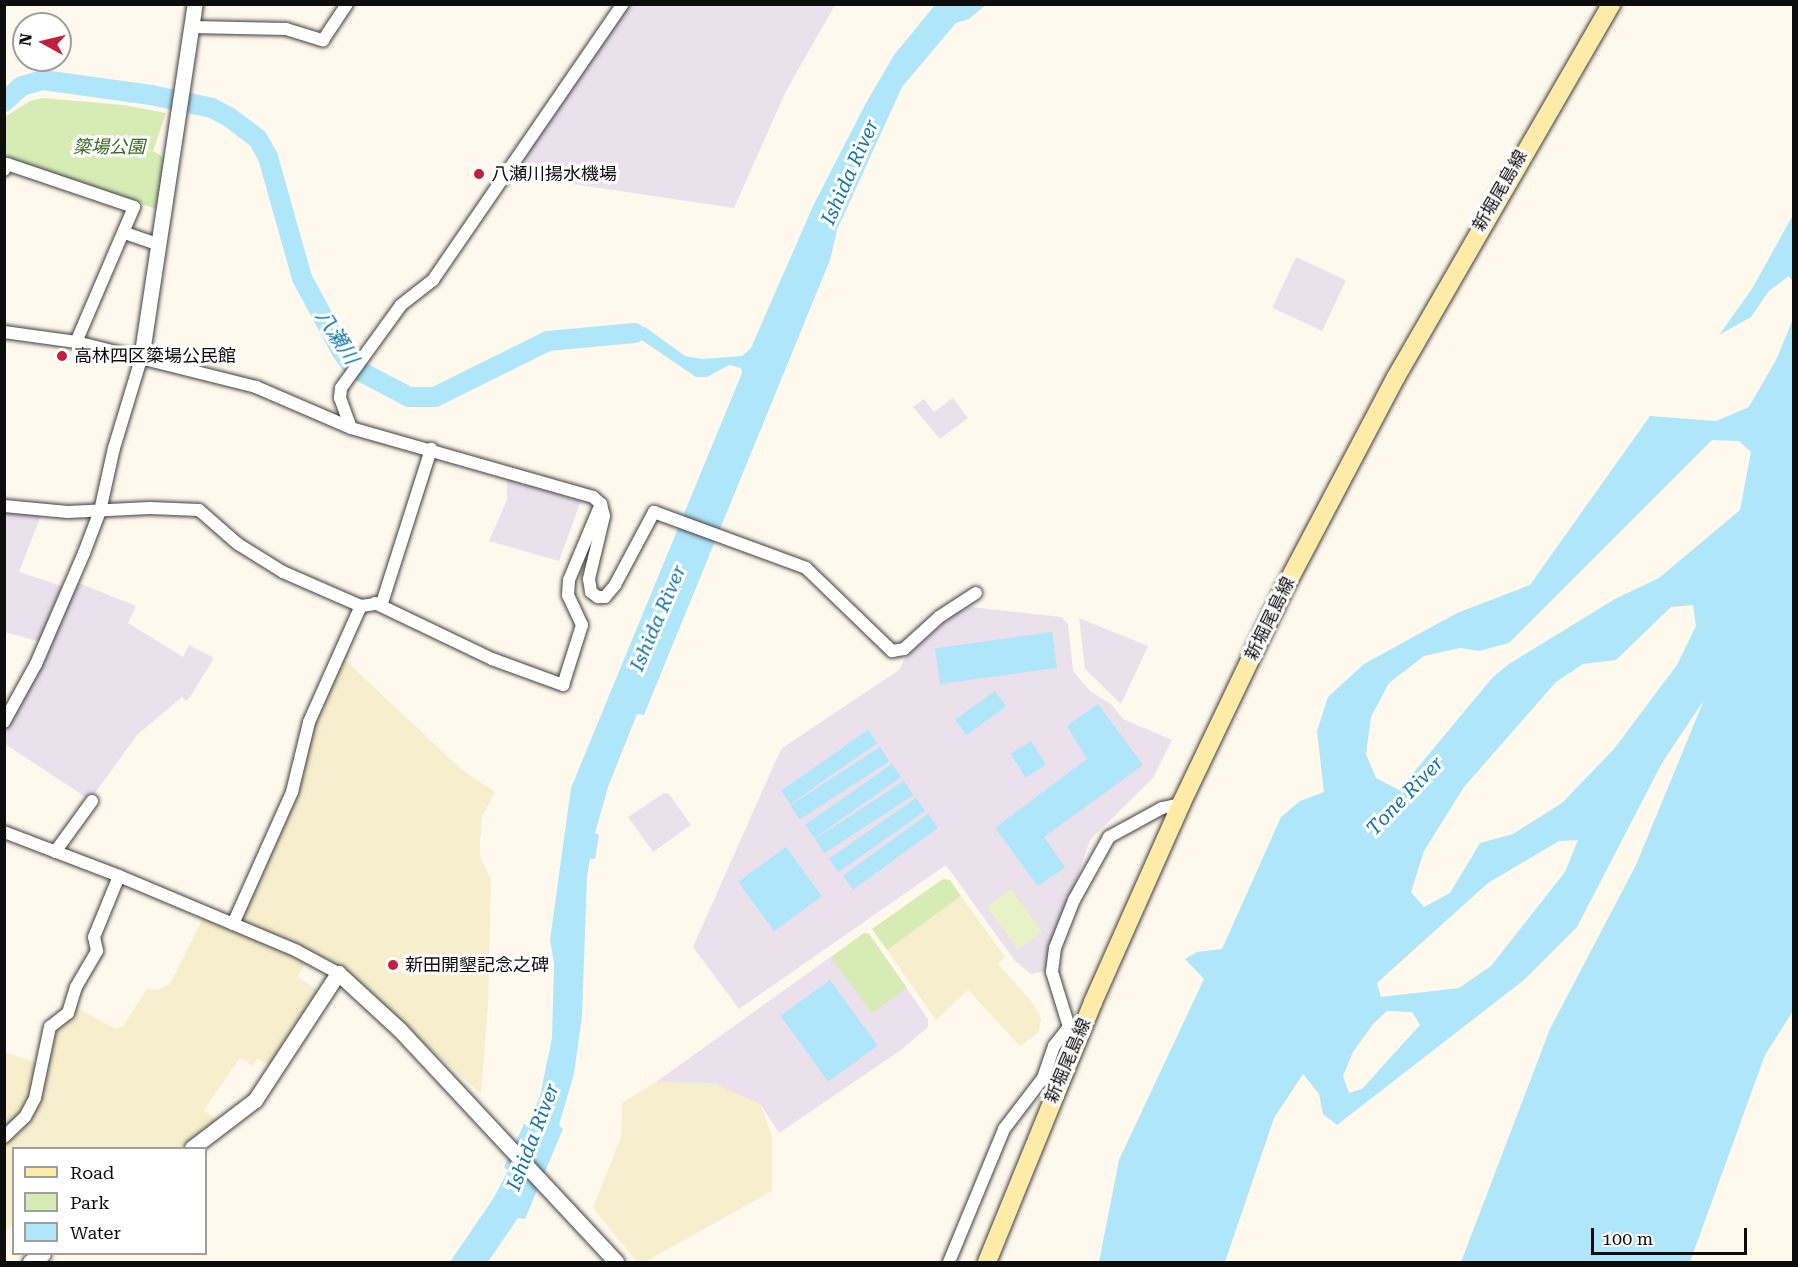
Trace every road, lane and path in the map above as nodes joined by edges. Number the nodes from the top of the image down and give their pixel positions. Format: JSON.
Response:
{"nodes":[{"id":1,"x":195,"y":4,"type":"edge"},
{"id":2,"x":347,"y":4,"type":"edge"},
{"id":3,"x":622,"y":4,"type":"edge"},
{"id":4,"x":1611,"y":4,"type":"edge"},
{"id":5,"x":192,"y":27,"type":"junction"},
{"id":6,"x":4,"y":170,"type":"edge"},
{"id":7,"x":125,"y":233,"type":"junction"},
{"id":8,"x":160,"y":245,"type":"junction"},
{"id":9,"x":4,"y":333,"type":"edge"},
{"id":10,"x":76,"y":342,"type":"junction"},
{"id":11,"x":141,"y":359,"type":"junction"},
{"id":12,"x":351,"y":428,"type":"junction"},
{"id":13,"x":431,"y":449,"type":"junction"},
{"id":14,"x":602,"y":504,"type":"junction"},
{"id":15,"x":4,"y":506,"type":"edge"},
{"id":16,"x":100,"y":511,"type":"junction"},
{"id":17,"x":976,"y":593,"type":"dead end"},
{"id":18,"x":375,"y":603,"type":"junction"},
{"id":19,"x":361,"y":606,"type":"junction"},
{"id":20,"x":4,"y":696,"type":"edge"},
{"id":21,"x":16,"y":703,"type":"junction"},
{"id":22,"x":4,"y":722,"type":"edge"},
{"id":23,"x":92,"y":801,"type":"dead end"},
{"id":24,"x":1181,"y":804,"type":"junction"},
{"id":25,"x":4,"y":832,"type":"edge"},
{"id":26,"x":55,"y":852,"type":"junction"},
{"id":27,"x":119,"y":876,"type":"junction"},
{"id":28,"x":233,"y":924,"type":"junction"},
{"id":29,"x":338,"y":973,"type":"junction"},
{"id":30,"x":1074,"y":1029,"type":"junction"},
{"id":31,"x":4,"y":1137,"type":"edge"},
{"id":32,"x":195,"y":1147,"type":"edge"},
{"id":33,"x":616,"y":1263,"type":"edge"},
{"id":34,"x":949,"y":1263,"type":"edge"},
{"id":35,"x":987,"y":1263,"type":"edge"}],
"edges":[{"from":1,"to":5,"type":"street"},
{"from":2,"to":5,"type":"street"},
{"from":3,"to":12,"type":"street"},
{"from":4,"to":24,"type":"main road","name":"新堀尾島線"},
{"from":5,"to":8,"type":"street"},
{"from":6,"to":7,"type":"street"},
{"from":7,"to":8,"type":"street"},
{"from":7,"to":10,"type":"street"},
{"from":8,"to":11,"type":"street"},
{"from":9,"to":10,"type":"street"},
{"from":10,"to":11,"type":"street"},
{"from":11,"to":12,"type":"street"},
{"from":11,"to":16,"type":"street"},
{"from":12,"to":13,"type":"street"},
{"from":13,"to":14,"type":"street"},
{"from":13,"to":18,"type":"street"},
{"from":14,"to":17,"type":"street"},
{"from":14,"to":18,"type":"street"},
{"from":15,"to":16,"type":"street"},
{"from":16,"to":19,"type":"street"},
{"from":16,"to":21,"type":"street"},
{"from":18,"to":19,"type":"street"},
{"from":19,"to":28,"type":"street"},
{"from":20,"to":21,"type":"street"},
{"from":21,"to":22,"type":"street"},
{"from":23,"to":26,"type":"street"},
{"from":24,"to":30,"type":"main road","name":"新堀尾島線"},
{"from":24,"to":30,"type":"street"},
{"from":25,"to":26,"type":"street"},
{"from":26,"to":27,"type":"street"},
{"from":27,"to":28,"type":"street"},
{"from":27,"to":31,"type":"street"},
{"from":28,"to":29,"type":"street"},
{"from":29,"to":32,"type":"street"},
{"from":29,"to":33,"type":"street"},
{"from":30,"to":34,"type":"street"},
{"from":30,"to":35,"type":"main road","name":"新堀尾島線"}]}
